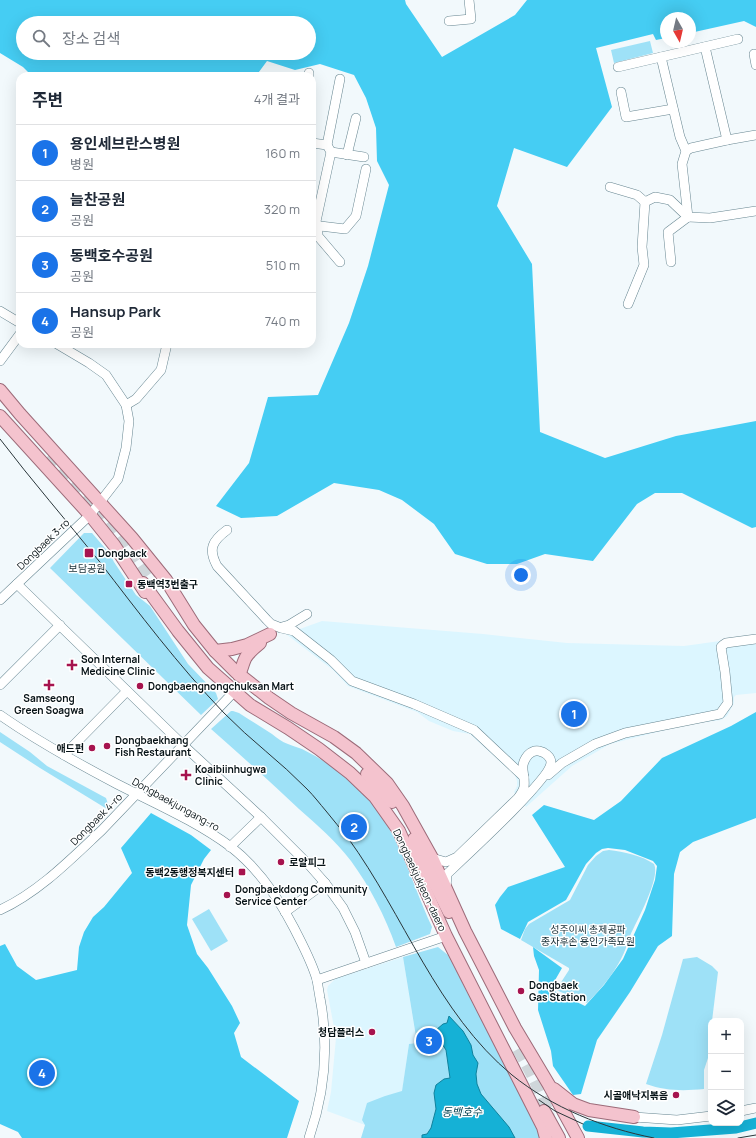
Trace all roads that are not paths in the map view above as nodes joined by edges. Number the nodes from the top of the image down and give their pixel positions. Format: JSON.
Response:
{"nodes":[{"id":1,"x":469,"y":0,"type":"edge"},
{"id":2,"x":449,"y":21,"type":"dead end"},
{"id":3,"x":738,"y":39,"type":"dead end"},
{"id":4,"x":705,"y":47,"type":"junction"},
{"id":5,"x":754,"y":54,"type":"dead end"},
{"id":6,"x":661,"y":57,"type":"junction"},
{"id":7,"x":756,"y":64,"type":"edge"},
{"id":8,"x":618,"y":67,"type":"dead end"},
{"id":9,"x":340,"y":79,"type":"dead end"},
{"id":10,"x":621,"y":92,"type":"dead end"},
{"id":11,"x":673,"y":108,"type":"junction"},
{"id":12,"x":356,"y":118,"type":"dead end"},
{"id":13,"x":756,"y":135,"type":"edge"},
{"id":14,"x":727,"y":140,"type":"junction"},
{"id":15,"x":316,"y":144,"type":"edge"},
{"id":16,"x":329,"y":149,"type":"junction"},
{"id":17,"x":686,"y":151,"type":"junction"},
{"id":18,"x":347,"y":155,"type":"junction"},
{"id":19,"x":364,"y":157,"type":"dead end"},
{"id":20,"x":366,"y":170,"type":"dead end"},
{"id":21,"x":610,"y":187,"type":"dead end"},
{"id":22,"x":645,"y":202,"type":"junction"},
{"id":23,"x":756,"y":211,"type":"edge"},
{"id":24,"x":688,"y":218,"type":"junction"},
{"id":25,"x":316,"y":220,"type":"edge"},
{"id":26,"x":316,"y":226,"type":"edge"},
{"id":27,"x":316,"y":230,"type":"edge"},
{"id":28,"x":340,"y":262,"type":"dead end"},
{"id":29,"x":671,"y":262,"type":"dead end"},
{"id":30,"x":628,"y":304,"type":"dead end"},
{"id":31,"x":0,"y":311,"type":"edge"},
{"id":32,"x":16,"y":321,"type":"edge"},
{"id":33,"x":16,"y":339,"type":"edge"},
{"id":34,"x":63,"y":348,"type":"edge"},
{"id":35,"x":166,"y":348,"type":"edge"},
{"id":36,"x":0,"y":361,"type":"edge"},
{"id":37,"x":0,"y":390,"type":"edge"},
{"id":38,"x":0,"y":396,"type":"edge"},
{"id":39,"x":126,"y":405,"type":"junction"},
{"id":40,"x":0,"y":407,"type":"edge"},
{"id":41,"x":0,"y":416,"type":"edge"},
{"id":42,"x":75,"y":474,"type":"junction"},
{"id":43,"x":60,"y":481,"type":"junction"},
{"id":44,"x":100,"y":502,"type":"junction"},
{"id":45,"x":90,"y":515,"type":"junction"},
{"id":46,"x":227,"y":530,"type":"dead end"},
{"id":47,"x":132,"y":538,"type":"junction"},
{"id":48,"x":114,"y":545,"type":"junction"},
{"id":49,"x":17,"y":584,"type":"junction"},
{"id":50,"x":0,"y":600,"type":"edge"},
{"id":51,"x":307,"y":614,"type":"dead end"},
{"id":52,"x":60,"y":625,"type":"junction"},
{"id":53,"x":281,"y":628,"type":"junction"},
{"id":54,"x":270,"y":634,"type":"junction"},
{"id":55,"x":756,"y":639,"type":"edge"},
{"id":56,"x":215,"y":651,"type":"junction"},
{"id":57,"x":239,"y":674,"type":"junction"},
{"id":58,"x":0,"y":685,"type":"edge"},
{"id":59,"x":127,"y":691,"type":"junction"},
{"id":60,"x":230,"y":696,"type":"junction"},
{"id":61,"x":0,"y":715,"type":"edge"},
{"id":62,"x":183,"y":745,"type":"junction"},
{"id":63,"x":336,"y":748,"type":"junction"},
{"id":64,"x":318,"y":749,"type":"junction"},
{"id":65,"x":356,"y":753,"type":"junction"},
{"id":66,"x":64,"y":755,"type":"junction"},
{"id":67,"x":507,"y":761,"type":"junction"},
{"id":68,"x":524,"y":761,"type":"junction"},
{"id":69,"x":551,"y":763,"type":"junction"},
{"id":70,"x":562,"y":763,"type":"junction"},
{"id":71,"x":524,"y":777,"type":"junction"},
{"id":72,"x":538,"y":783,"type":"junction"},
{"id":73,"x":136,"y":794,"type":"junction"},
{"id":74,"x":403,"y":806,"type":"junction"},
{"id":75,"x":261,"y":817,"type":"junction"},
{"id":76,"x":411,"y":834,"type":"junction"},
{"id":77,"x":230,"y":847,"type":"junction"},
{"id":78,"x":432,"y":858,"type":"junction"},
{"id":79,"x":325,"y":883,"type":"junction"},
{"id":80,"x":446,"y":888,"type":"junction"},
{"id":81,"x":0,"y":910,"type":"edge"},
{"id":82,"x":285,"y":912,"type":"junction"},
{"id":83,"x":446,"y":936,"type":"junction"},
{"id":84,"x":366,"y":963,"type":"junction"},
{"id":85,"x":317,"y":980,"type":"junction"},
{"id":86,"x":518,"y":1049,"type":"tunnel mouth"},
{"id":87,"x":507,"y":1057,"type":"junction"},
{"id":88,"x":549,"y":1085,"type":"junction"},
{"id":89,"x":756,"y":1108,"type":"edge"},
{"id":90,"x":744,"y":1110,"type":"edge"},
{"id":91,"x":708,"y":1116,"type":"edge"},
{"id":92,"x":634,"y":1117,"type":"joint"},
{"id":93,"x":570,"y":1122,"type":"junction"},
{"id":94,"x":310,"y":1138,"type":"edge"},
{"id":95,"x":546,"y":1138,"type":"edge"},
{"id":96,"x":559,"y":1138,"type":"edge"},
{"id":97,"x":578,"y":1138,"type":"edge"},
{"id":98,"x":586,"y":1138,"type":"edge"}],
"edges":[{"from":1,"to":2,"type":"street"},
{"from":3,"to":4,"type":"street"},
{"from":4,"to":6,"type":"street"},
{"from":4,"to":14,"type":"street"},
{"from":5,"to":7,"type":"street"},
{"from":6,"to":8,"type":"street"},
{"from":6,"to":11,"type":"street"},
{"from":9,"to":16,"type":"street"},
{"from":10,"to":11,"type":"street"},
{"from":11,"to":17,"type":"street"},
{"from":12,"to":18,"type":"street"},
{"from":13,"to":14,"type":"street"},
{"from":14,"to":17,"type":"street"},
{"from":15,"to":16,"type":"street"},
{"from":16,"to":18,"type":"street"},
{"from":16,"to":25,"type":"street"},
{"from":17,"to":24,"type":"street"},
{"from":18,"to":19,"type":"street"},
{"from":20,"to":26,"type":"street"},
{"from":21,"to":22,"type":"street"},
{"from":22,"to":24,"type":"street"},
{"from":22,"to":30,"type":"street"},
{"from":23,"to":24,"type":"street"},
{"from":24,"to":29,"type":"street"},
{"from":27,"to":28,"type":"street"},
{"from":31,"to":32,"type":"street"},
{"from":33,"to":36,"type":"street"},
{"from":34,"to":39,"type":"street"},
{"from":35,"to":39,"type":"street"},
{"from":37,"to":42,"type":"main road"},
{"from":38,"to":40,"type":"main road"},
{"from":39,"to":44,"type":"street","name":"Dongbaek 3-ro"},
{"from":41,"to":43,"type":"main road"},
{"from":42,"to":43,"type":"main road"},
{"from":42,"to":44,"type":"main road"},
{"from":43,"to":45,"type":"main road"},
{"from":44,"to":45,"type":"street","name":"Dongbaek 3-ro"},
{"from":44,"to":47,"type":"main road"},
{"from":45,"to":48,"type":"main road"},
{"from":45,"to":49,"type":"street","name":"Dongbaek 3-ro"},
{"from":46,"to":53,"type":"street"},
{"from":47,"to":48,"type":"main road"},
{"from":47,"to":56,"type":"main road"},
{"from":48,"to":60,"type":"main road"},
{"from":49,"to":50,"type":"street","name":"Dongbaek 3-ro"},
{"from":49,"to":52,"type":"street"},
{"from":51,"to":53,"type":"street"},
{"from":52,"to":58,"type":"street"},
{"from":52,"to":59,"type":"street"},
{"from":53,"to":54,"type":"street"},
{"from":53,"to":67,"type":"street"},
{"from":54,"to":56,"type":"main road"},
{"from":54,"to":57,"type":"main road"},
{"from":55,"to":70,"type":"street"},
{"from":56,"to":57,"type":"main road"},
{"from":57,"to":65,"type":"main road"},
{"from":59,"to":62,"type":"street"},
{"from":59,"to":66,"type":"street"},
{"from":60,"to":62,"type":"street","name":"Dongbaek 4-ro"},
{"from":60,"to":64,"type":"main road"},
{"from":61,"to":66,"type":"street","name":"Dongbaekjungang-ro"},
{"from":62,"to":73,"type":"street","name":"Dongbaek 4-ro"},
{"from":62,"to":75,"type":"street"},
{"from":63,"to":64,"type":"main road","name":"Dongbaekjukjeon-daero"},
{"from":63,"to":65,"type":"main road"},
{"from":63,"to":76,"type":"main road","name":"Dongbaekjukjeon-daero"},
{"from":64,"to":83,"type":"main road","name":"Dongbaekjukjeon-daero"},
{"from":65,"to":74,"type":"main road"},
{"from":66,"to":73,"type":"street","name":"Dongbaekjungang-ro"},
{"from":67,"to":68,"type":"street"},
{"from":67,"to":71,"type":"street"},
{"from":68,"to":69,"type":"street"},
{"from":68,"to":71,"type":"street"},
{"from":69,"to":70,"type":"street"},
{"from":69,"to":72,"type":"street"},
{"from":70,"to":72,"type":"street"},
{"from":71,"to":78,"type":"street"},
{"from":72,"to":80,"type":"street"},
{"from":73,"to":77,"type":"street","name":"Dongbaekjungang-ro"},
{"from":73,"to":81,"type":"street","name":"Dongbaek 4-ro"},
{"from":74,"to":76,"type":"main road"},
{"from":74,"to":78,"type":"main road"},
{"from":75,"to":77,"type":"street"},
{"from":75,"to":79,"type":"street"},
{"from":76,"to":86,"type":"main road","name":"Dongbaekjukjeon-daero"},
{"from":77,"to":82,"type":"street","name":"Dongbaekjungang-ro"},
{"from":78,"to":80,"type":"main road"},
{"from":79,"to":82,"type":"street"},
{"from":79,"to":84,"type":"street"},
{"from":80,"to":88,"type":"main road"},
{"from":82,"to":85,"type":"street","name":"Dongbaekjungang-ro"},
{"from":83,"to":84,"type":"street"},
{"from":83,"to":87,"type":"main road","name":"Dongbaekjukjeon-daero"},
{"from":84,"to":85,"type":"street"},
{"from":85,"to":94,"type":"street","name":"Dongbaekjungang-ro"},
{"from":87,"to":95,"type":"main road"},
{"from":87,"to":96,"type":"main road"},
{"from":88,"to":92,"type":"main road"},
{"from":88,"to":93,"type":"main road"},
{"from":89,"to":90,"type":"street"},
{"from":91,"to":92,"type":"street"},
{"from":93,"to":97,"type":"main road"},
{"from":93,"to":98,"type":"main road"}]}
